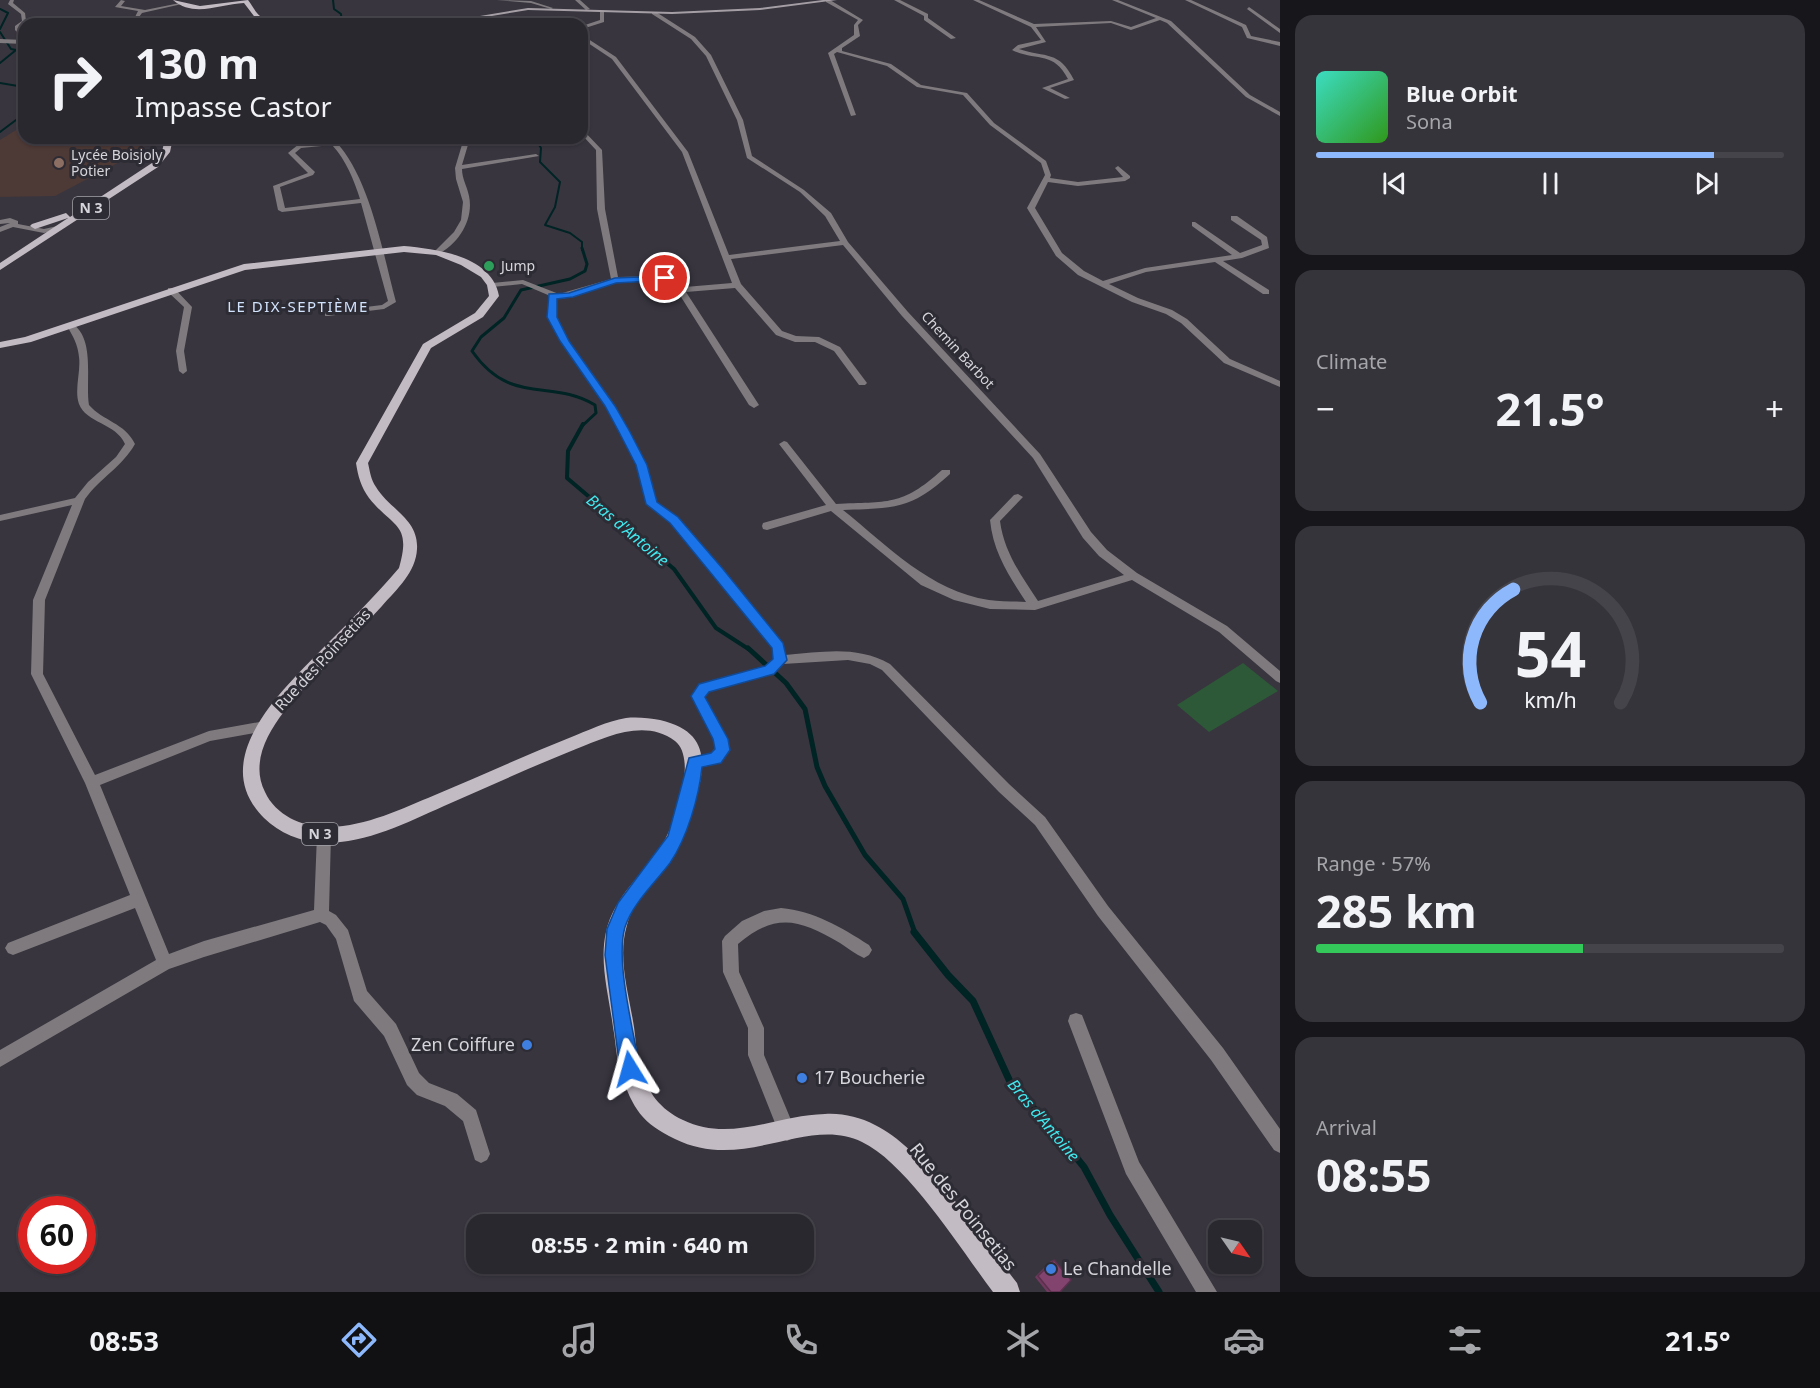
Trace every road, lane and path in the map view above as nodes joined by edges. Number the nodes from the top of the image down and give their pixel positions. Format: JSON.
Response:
{"nodes":[{"id":1,"x":12,"y":0,"type":"edge"},
{"id":2,"x":499,"y":0,"type":"edge"},
{"id":3,"x":578,"y":0,"type":"edge"},
{"id":4,"x":896,"y":0,"type":"edge"},
{"id":5,"x":975,"y":0,"type":"edge"},
{"id":6,"x":1114,"y":0,"type":"edge"},
{"id":7,"x":1187,"y":0,"type":"edge"},
{"id":8,"x":832,"y":1,"type":"edge"},
{"id":9,"x":123,"y":2,"type":"dead end"},
{"id":10,"x":178,"y":2,"type":"edge"},
{"id":11,"x":551,"y":8,"type":"junction"},
{"id":12,"x":1250,"y":8,"type":"dead end"},
{"id":13,"x":588,"y":9,"type":"junction"},
{"id":14,"x":145,"y":11,"type":"junction"},
{"id":15,"x":602,"y":11,"type":"junction"},
{"id":16,"x":654,"y":13,"type":"junction"},
{"id":17,"x":24,"y":18,"type":"edge"},
{"id":18,"x":137,"y":18,"type":"edge"},
{"id":19,"x":264,"y":18,"type":"edge"},
{"id":20,"x":475,"y":18,"type":"edge"},
{"id":21,"x":1161,"y":18,"type":"junction"},
{"id":22,"x":588,"y":26,"type":"edge"},
{"id":23,"x":1033,"y":26,"type":"junction"},
{"id":24,"x":1280,"y":31,"type":"edge"},
{"id":25,"x":953,"y":38,"type":"dead end"},
{"id":26,"x":0,"y":41,"type":"edge"},
{"id":27,"x":588,"y":41,"type":"edge"},
{"id":28,"x":18,"y":42,"type":"edge"},
{"id":29,"x":1280,"y":44,"type":"edge"},
{"id":30,"x":839,"y":49,"type":"junction"},
{"id":31,"x":1066,"y":98,"type":"dead end"},
{"id":32,"x":1280,"y":114,"type":"edge"},
{"id":33,"x":853,"y":115,"type":"dead end"},
{"id":34,"x":588,"y":138,"type":"edge"},
{"id":35,"x":160,"y":144,"type":"edge"},
{"id":36,"x":168,"y":144,"type":"edge"},
{"id":37,"x":326,"y":144,"type":"edge"},
{"id":38,"x":335,"y":144,"type":"edge"},
{"id":39,"x":465,"y":144,"type":"edge"},
{"id":40,"x":536,"y":156,"type":"dead end"},
{"id":41,"x":459,"y":166,"type":"junction"},
{"id":42,"x":1118,"y":168,"type":"dead end"},
{"id":43,"x":1047,"y":180,"type":"junction"},
{"id":44,"x":364,"y":201,"type":"junction"},
{"id":45,"x":1234,"y":218,"type":"dead end"},
{"id":46,"x":0,"y":222,"type":"edge"},
{"id":47,"x":1195,"y":224,"type":"dead end"},
{"id":48,"x":15,"y":226,"type":"junction"},
{"id":49,"x":62,"y":227,"type":"junction"},
{"id":50,"x":41,"y":229,"type":"junction"},
{"id":51,"x":0,"y":230,"type":"edge"},
{"id":52,"x":845,"y":243,"type":"junction"},
{"id":53,"x":28,"y":248,"type":"junction"},
{"id":54,"x":378,"y":252,"type":"junction"},
{"id":55,"x":438,"y":252,"type":"junction"},
{"id":56,"x":1239,"y":256,"type":"junction"},
{"id":57,"x":728,"y":257,"type":"junction"},
{"id":58,"x":0,"y":260,"type":"edge"},
{"id":59,"x":1217,"y":260,"type":"junction"},
{"id":60,"x":0,"y":267,"type":"edge"},
{"id":61,"x":615,"y":280,"type":"junction"},
{"id":62,"x":1101,"y":284,"type":"junction"},
{"id":63,"x":492,"y":285,"type":"junction"},
{"id":64,"x":737,"y":285,"type":"junction"},
{"id":65,"x":680,"y":289,"type":"junction"},
{"id":66,"x":171,"y":290,"type":"junction"},
{"id":67,"x":1266,"y":292,"type":"dead end"},
{"id":68,"x":552,"y":296,"type":"junction"},
{"id":69,"x":327,"y":314,"type":"dead end"},
{"id":70,"x":71,"y":326,"type":"junction"},
{"id":71,"x":0,"y":345,"type":"edge"},
{"id":72,"x":183,"y":370,"type":"dead end"},
{"id":73,"x":862,"y":383,"type":"dead end"},
{"id":74,"x":1280,"y":384,"type":"edge"},
{"id":75,"x":754,"y":405,"type":"dead end"},
{"id":76,"x":784,"y":444,"type":"dead end"},
{"id":77,"x":946,"y":472,"type":"dead end"},
{"id":78,"x":1018,"y":497,"type":"dead end"},
{"id":79,"x":79,"y":500,"type":"junction"},
{"id":80,"x":833,"y":507,"type":"junction"},
{"id":81,"x":0,"y":518,"type":"edge"},
{"id":82,"x":767,"y":526,"type":"dead end"},
{"id":83,"x":1133,"y":576,"type":"junction"},
{"id":84,"x":1035,"y":606,"type":"junction"},
{"id":85,"x":780,"y":660,"type":"junction"},
{"id":86,"x":1280,"y":678,"type":"edge"},
{"id":87,"x":265,"y":726,"type":"junction"},
{"id":88,"x":695,"y":762,"type":"junction"},
{"id":89,"x":92,"y":782,"type":"junction"},
{"id":90,"x":324,"y":835,"type":"junction"},
{"id":91,"x":139,"y":899,"type":"junction"},
{"id":92,"x":321,"y":915,"type":"junction"},
{"id":93,"x":13,"y":948,"type":"dead end"},
{"id":94,"x":864,"y":950,"type":"dead end"},
{"id":95,"x":165,"y":963,"type":"junction"},
{"id":96,"x":1076,"y":1021,"type":"dead end"},
{"id":97,"x":0,"y":1059,"type":"edge"},
{"id":98,"x":787,"y":1132,"type":"junction"},
{"id":99,"x":1280,"y":1144,"type":"edge"},
{"id":100,"x":481,"y":1154,"type":"dead end"},
{"id":101,"x":1008,"y":1292,"type":"edge"},
{"id":102,"x":1207,"y":1292,"type":"edge"}],
"edges":[{"from":1,"to":17,"type":"street"},
{"from":2,"to":11,"type":"street"},
{"from":3,"to":13,"type":"street"},
{"from":4,"to":25,"type":"street"},
{"from":5,"to":23,"type":"street"},
{"from":6,"to":21,"type":"street"},
{"from":7,"to":29,"type":"street"},
{"from":8,"to":16,"type":"main road"},
{"from":8,"to":30,"type":"street"},
{"from":9,"to":14,"type":"street"},
{"from":10,"to":14,"type":"street"},
{"from":10,"to":19,"type":"main road"},
{"from":11,"to":13,"type":"main road"},
{"from":11,"to":20,"type":"main road"},
{"from":12,"to":24,"type":"street"},
{"from":13,"to":15,"type":"main road"},
{"from":14,"to":18,"type":"street"},
{"from":15,"to":16,"type":"main road"},
{"from":15,"to":22,"type":"street"},
{"from":16,"to":52,"type":"street","name":"Chemin Barbot"},
{"from":21,"to":23,"type":"street"},
{"from":21,"to":32,"type":"street"},
{"from":23,"to":31,"type":"street"},
{"from":26,"to":28,"type":"street"},
{"from":27,"to":57,"type":"street"},
{"from":30,"to":33,"type":"street"},
{"from":30,"to":43,"type":"street"},
{"from":34,"to":61,"type":"street"},
{"from":35,"to":50,"type":"main road","number":"N 3"},
{"from":36,"to":49,"type":"main road","number":"N 3"},
{"from":37,"to":44,"type":"street"},
{"from":38,"to":44,"type":"street"},
{"from":39,"to":41,"type":"street"},
{"from":40,"to":41,"type":"street"},
{"from":41,"to":55,"type":"street"},
{"from":42,"to":43,"type":"street"},
{"from":43,"to":62,"type":"street"},
{"from":44,"to":54,"type":"street"},
{"from":45,"to":56,"type":"street"},
{"from":46,"to":48,"type":"street"},
{"from":47,"to":56,"type":"street"},
{"from":48,"to":50,"type":"street"},
{"from":48,"to":51,"type":"street"},
{"from":49,"to":50,"type":"street"},
{"from":49,"to":53,"type":"main road","number":"N 3"},
{"from":50,"to":53,"type":"street"},
{"from":50,"to":58,"type":"main road"},
{"from":52,"to":57,"type":"street"},
{"from":52,"to":83,"type":"street","name":"Chemin Barbot"},
{"from":53,"to":60,"type":"main road","number":"N 3"},
{"from":54,"to":55,"type":"main road"},
{"from":54,"to":66,"type":"main road"},
{"from":54,"to":69,"type":"street"},
{"from":55,"to":63,"type":"main road"},
{"from":56,"to":59,"type":"street"},
{"from":57,"to":64,"type":"street"},
{"from":59,"to":62,"type":"street"},
{"from":59,"to":67,"type":"street"},
{"from":61,"to":65,"type":"street"},
{"from":61,"to":68,"type":"street"},
{"from":62,"to":74,"type":"street"},
{"from":63,"to":68,"type":"street"},
{"from":63,"to":87,"type":"main road","name":"Rue des Poinsetias","number":"N 3"},
{"from":64,"to":65,"type":"street"},
{"from":64,"to":73,"type":"street"},
{"from":65,"to":75,"type":"street"},
{"from":66,"to":70,"type":"main road"},
{"from":66,"to":72,"type":"street"},
{"from":68,"to":85,"type":"street"},
{"from":70,"to":71,"type":"main road"},
{"from":70,"to":79,"type":"street"},
{"from":76,"to":80,"type":"street"},
{"from":77,"to":80,"type":"street"},
{"from":78,"to":84,"type":"street"},
{"from":79,"to":81,"type":"street"},
{"from":79,"to":89,"type":"street"},
{"from":80,"to":82,"type":"street"},
{"from":80,"to":84,"type":"street"},
{"from":83,"to":84,"type":"street"},
{"from":83,"to":86,"type":"street","name":"Chemin Barbot"},
{"from":85,"to":88,"type":"street"},
{"from":85,"to":99,"type":"street"},
{"from":87,"to":89,"type":"street"},
{"from":87,"to":90,"type":"main road","name":"Rue des Poinsetias","number":"N 3"},
{"from":88,"to":90,"type":"main road","name":"Rue des Poinsetias","number":"N 3"},
{"from":88,"to":98,"type":"main road","name":"Rue des Poinsetias"},
{"from":89,"to":91,"type":"street"},
{"from":90,"to":92,"type":"street"},
{"from":91,"to":93,"type":"street"},
{"from":91,"to":95,"type":"street"},
{"from":92,"to":95,"type":"street"},
{"from":92,"to":100,"type":"street"},
{"from":94,"to":98,"type":"street"},
{"from":95,"to":97,"type":"street"},
{"from":96,"to":102,"type":"street"},
{"from":98,"to":101,"type":"main road","name":"Rue des Poinsetias"}]}
